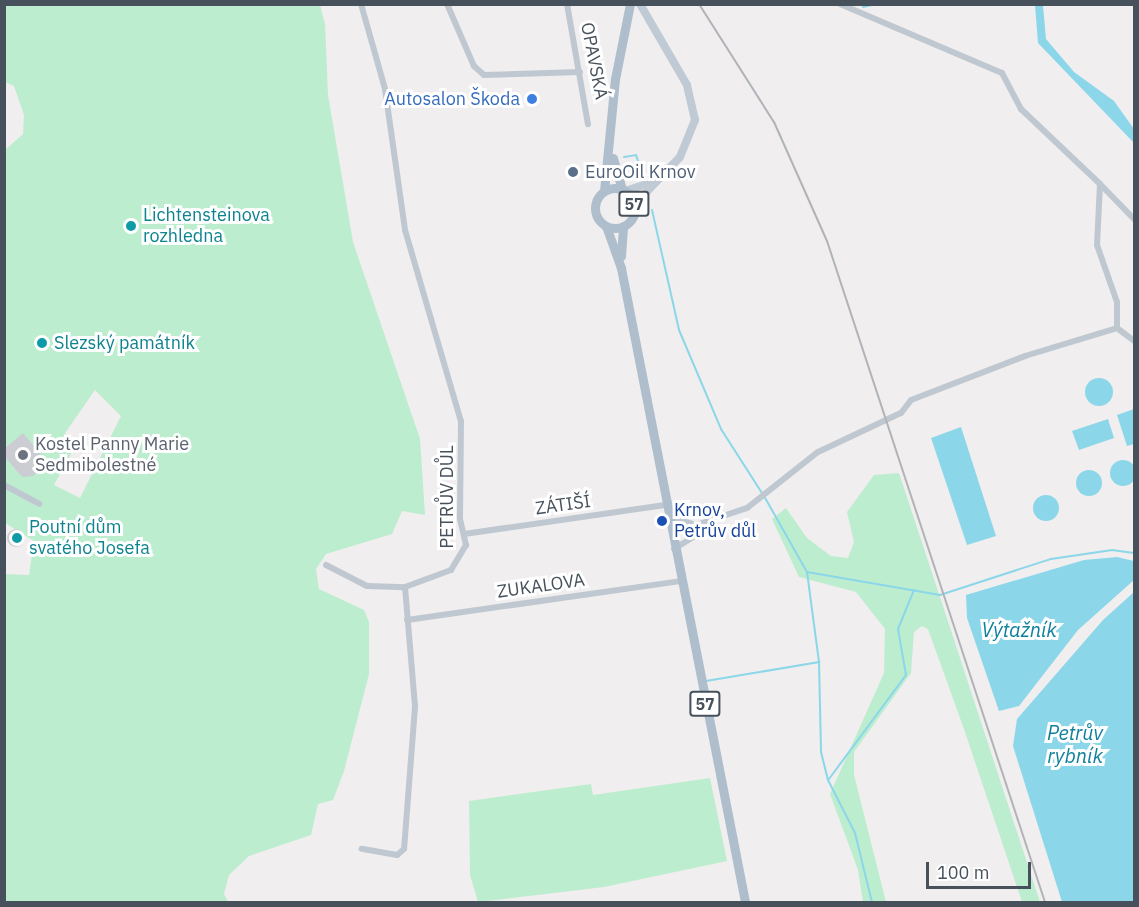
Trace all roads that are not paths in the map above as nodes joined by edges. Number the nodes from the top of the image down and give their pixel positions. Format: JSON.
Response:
{"nodes":[{"id":1,"x":361,"y":4,"type":"edge"},
{"id":2,"x":447,"y":4,"type":"edge"},
{"id":3,"x":567,"y":4,"type":"edge"},
{"id":4,"x":630,"y":4,"type":"edge"},
{"id":5,"x":640,"y":4,"type":"edge"},
{"id":6,"x":840,"y":4,"type":"edge"},
{"id":7,"x":580,"y":72,"type":"junction"},
{"id":8,"x":588,"y":124,"type":"dead end"},
{"id":9,"x":610,"y":153,"type":"junction"},
{"id":10,"x":654,"y":180,"type":"junction"},
{"id":11,"x":1100,"y":184,"type":"junction"},
{"id":12,"x":623,"y":190,"type":"junction"},
{"id":13,"x":604,"y":191,"type":"junction"},
{"id":14,"x":634,"y":206,"type":"junction"},
{"id":15,"x":1134,"y":219,"type":"edge"},
{"id":16,"x":606,"y":226,"type":"junction"},
{"id":17,"x":623,"y":226,"type":"junction"},
{"id":18,"x":621,"y":268,"type":"junction"},
{"id":19,"x":1117,"y":328,"type":"junction"},
{"id":20,"x":1134,"y":341,"type":"edge"},
{"id":21,"x":4,"y":485,"type":"edge"},
{"id":22,"x":39,"y":504,"type":"dead end"},
{"id":23,"x":665,"y":505,"type":"junction"},
{"id":24,"x":668,"y":516,"type":"junction"},
{"id":25,"x":696,"y":525,"type":"junction"},
{"id":26,"x":464,"y":534,"type":"junction"},
{"id":27,"x":674,"y":549,"type":"junction"},
{"id":28,"x":326,"y":565,"type":"dead end"},
{"id":29,"x":680,"y":580,"type":"junction"},
{"id":30,"x":405,"y":587,"type":"junction"},
{"id":31,"x":407,"y":620,"type":"junction"},
{"id":32,"x":362,"y":849,"type":"dead end"},
{"id":33,"x":745,"y":903,"type":"edge"}],
"edges":[{"from":1,"to":26,"type":"street","name":"PETRŮV DŮL"},
{"from":2,"to":7,"type":"street"},
{"from":3,"to":7,"type":"street","name":"OPAVSKÁ"},
{"from":4,"to":9,"type":"main road","number":"57"},
{"from":5,"to":10,"type":"main road"},
{"from":6,"to":11,"type":"street"},
{"from":7,"to":8,"type":"street","name":"OPAVSKÁ"},
{"from":9,"to":12,"type":"main road","number":"57"},
{"from":9,"to":13,"type":"main road","number":"57"},
{"from":10,"to":12,"type":"main road"},
{"from":10,"to":14,"type":"main road"},
{"from":11,"to":15,"type":"street"},
{"from":11,"to":19,"type":"street"},
{"from":12,"to":13,"type":"main road","number":"57"},
{"from":12,"to":14,"type":"main road","number":"57"},
{"from":13,"to":16,"type":"main road","number":"57"},
{"from":14,"to":17,"type":"main road","number":"57"},
{"from":16,"to":17,"type":"main road","number":"57"},
{"from":16,"to":18,"type":"main road","number":"57"},
{"from":17,"to":18,"type":"main road","number":"57"},
{"from":18,"to":23,"type":"main road","number":"57"},
{"from":19,"to":20,"type":"street"},
{"from":19,"to":25,"type":"street"},
{"from":21,"to":22,"type":"street"},
{"from":23,"to":24,"type":"main road","number":"57"},
{"from":23,"to":26,"type":"street","name":"ZÁTIŠÍ"},
{"from":24,"to":25,"type":"street"},
{"from":24,"to":27,"type":"main road","number":"57"},
{"from":25,"to":27,"type":"street"},
{"from":26,"to":30,"type":"street","name":"PETRŮV DŮL"},
{"from":27,"to":29,"type":"main road","number":"57"},
{"from":28,"to":30,"type":"street"},
{"from":29,"to":31,"type":"street","name":"ZUKALOVA"},
{"from":29,"to":33,"type":"main road","number":"57"},
{"from":30,"to":31,"type":"street"},
{"from":31,"to":32,"type":"street"}]}
